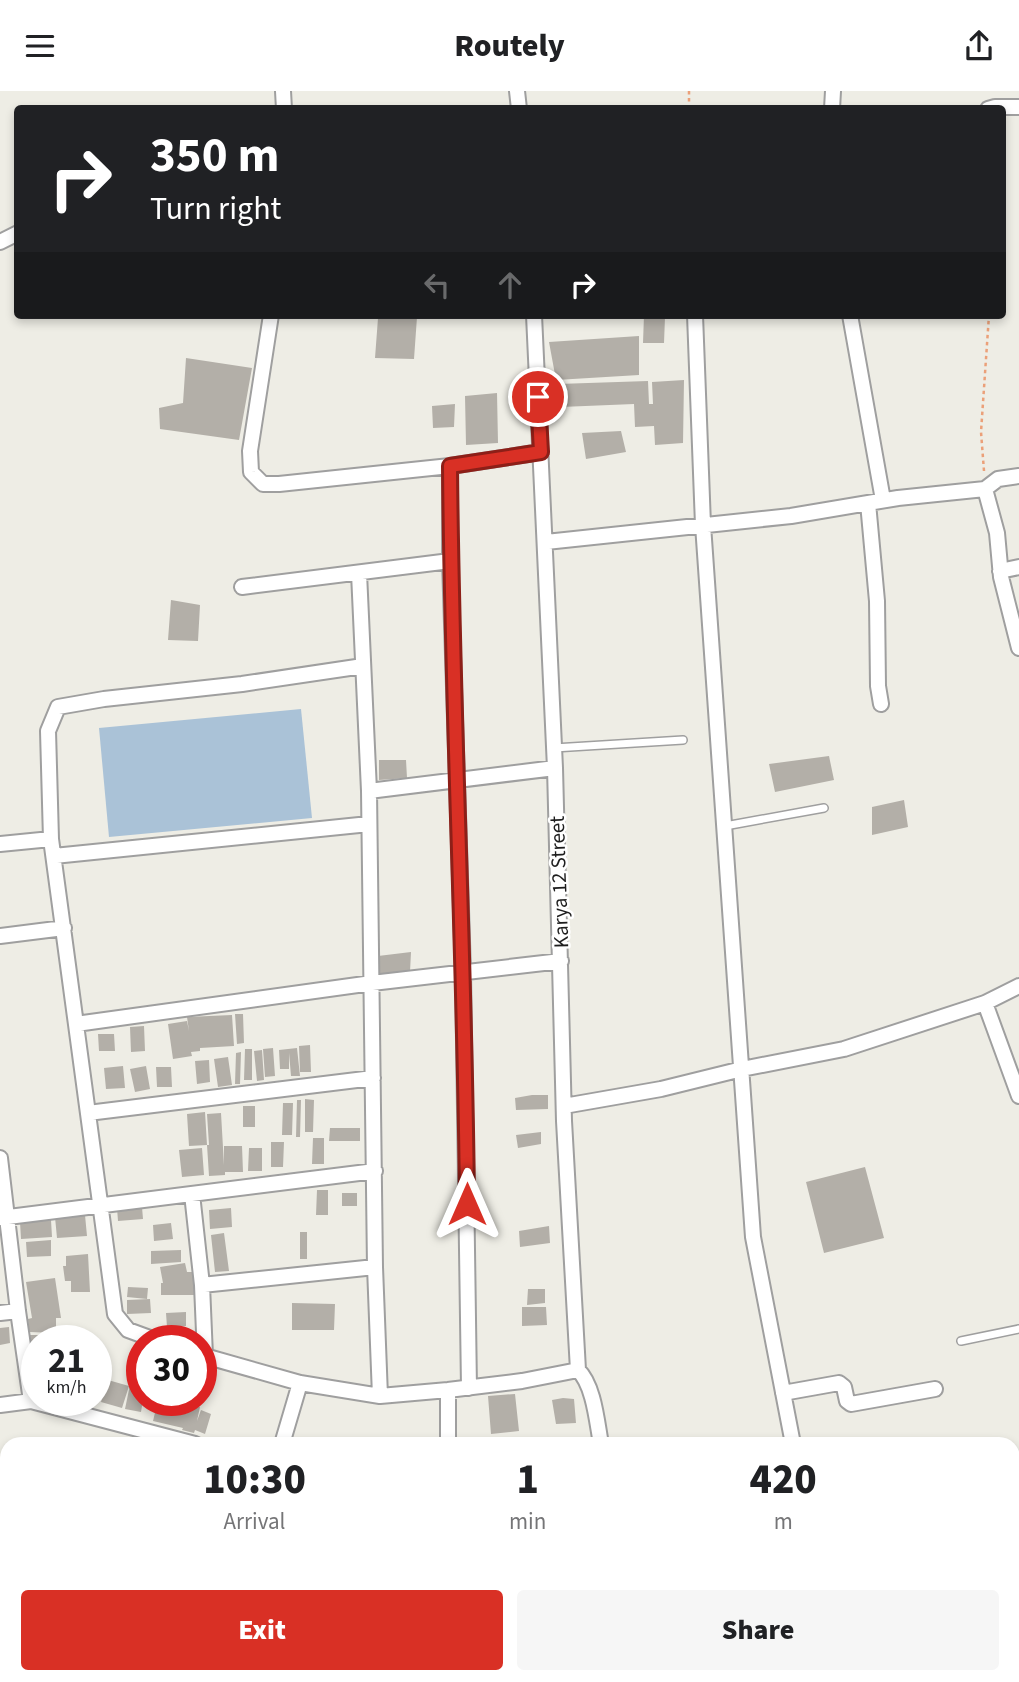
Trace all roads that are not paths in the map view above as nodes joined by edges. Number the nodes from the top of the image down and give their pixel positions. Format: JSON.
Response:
{"nodes":[{"id":1,"x":270,"y":319,"type":"edge"},
{"id":2,"x":534,"y":319,"type":"edge"},
{"id":3,"x":695,"y":319,"type":"edge"},
{"id":4,"x":851,"y":319,"type":"edge"},
{"id":5,"x":541,"y":452,"type":"junction"},
{"id":6,"x":450,"y":466,"type":"junction"},
{"id":7,"x":1019,"y":476,"type":"edge"},
{"id":8,"x":985,"y":489,"type":"junction"},
{"id":9,"x":876,"y":502,"type":"junction"},
{"id":10,"x":703,"y":525,"type":"junction"},
{"id":11,"x":545,"y":542,"type":"junction"},
{"id":12,"x":450,"y":561,"type":"junction"},
{"id":13,"x":1019,"y":567,"type":"edge"},
{"id":14,"x":1000,"y":571,"type":"junction"},
{"id":15,"x":359,"y":573,"type":"junction"},
{"id":16,"x":242,"y":587,"type":"dead end"},
{"id":17,"x":1019,"y":648,"type":"edge"},
{"id":18,"x":363,"y":666,"type":"junction"},
{"id":19,"x":881,"y":704,"type":"dead end"},
{"id":20,"x":683,"y":740,"type":"dead end"},
{"id":21,"x":554,"y":748,"type":"junction"},
{"id":22,"x":555,"y":768,"type":"junction"},
{"id":23,"x":457,"y":780,"type":"junction"},
{"id":24,"x":369,"y":791,"type":"junction"},
{"id":25,"x":824,"y":808,"type":"dead end"},
{"id":26,"x":369,"y":824,"type":"junction"},
{"id":27,"x":724,"y":825,"type":"junction"},
{"id":28,"x":51,"y":839,"type":"junction"},
{"id":29,"x":0,"y":844,"type":"edge"},
{"id":30,"x":54,"y":856,"type":"junction"},
{"id":31,"x":64,"y":928,"type":"junction"},
{"id":32,"x":0,"y":936,"type":"edge"},
{"id":33,"x":561,"y":961,"type":"junction"},
{"id":34,"x":463,"y":972,"type":"junction"},
{"id":35,"x":372,"y":983,"type":"junction"},
{"id":36,"x":1019,"y":986,"type":"edge"},
{"id":37,"x":985,"y":1003,"type":"junction"},
{"id":38,"x":76,"y":1024,"type":"junction"},
{"id":39,"x":741,"y":1069,"type":"junction"},
{"id":40,"x":373,"y":1078,"type":"junction"},
{"id":41,"x":1019,"y":1096,"type":"edge"},
{"id":42,"x":564,"y":1106,"type":"junction"},
{"id":43,"x":88,"y":1113,"type":"junction"},
{"id":44,"x":0,"y":1158,"type":"edge"},
{"id":45,"x":375,"y":1171,"type":"junction"},
{"id":46,"x":192,"y":1194,"type":"junction"},
{"id":47,"x":101,"y":1206,"type":"junction"},
{"id":48,"x":4,"y":1218,"type":"edge"},
{"id":49,"x":375,"y":1267,"type":"junction"},
{"id":50,"x":202,"y":1285,"type":"junction"},
{"id":51,"x":18,"y":1311,"type":"junction"},
{"id":52,"x":0,"y":1313,"type":"edge"},
{"id":53,"x":203,"y":1325,"type":"edge"},
{"id":54,"x":126,"y":1328,"type":"edge"},
{"id":55,"x":1019,"y":1329,"type":"edge"},
{"id":56,"x":21,"y":1332,"type":"edge"},
{"id":57,"x":961,"y":1341,"type":"dead end"},
{"id":58,"x":217,"y":1360,"type":"edge"},
{"id":59,"x":578,"y":1370,"type":"junction"},
{"id":60,"x":300,"y":1383,"type":"junction"},
{"id":61,"x":469,"y":1388,"type":"junction"},
{"id":62,"x":934,"y":1389,"type":"dead end"},
{"id":63,"x":448,"y":1390,"type":"junction"},
{"id":64,"x":783,"y":1393,"type":"junction"},
{"id":65,"x":380,"y":1396,"type":"junction"},
{"id":66,"x":21,"y":1402,"type":"edge"},
{"id":67,"x":0,"y":1405,"type":"edge"},
{"id":68,"x":88,"y":1416,"type":"edge"},
{"id":69,"x":167,"y":1437,"type":"edge"},
{"id":70,"x":284,"y":1437,"type":"edge"},
{"id":71,"x":448,"y":1437,"type":"edge"},
{"id":72,"x":600,"y":1437,"type":"edge"},
{"id":73,"x":792,"y":1437,"type":"edge"}],
"edges":[{"from":1,"to":6,"type":"street"},
{"from":2,"to":5,"type":"street","name":"Karya 12 Street"},
{"from":3,"to":10,"type":"street"},
{"from":4,"to":9,"type":"street"},
{"from":5,"to":6,"type":"street"},
{"from":5,"to":11,"type":"street","name":"Karya 12 Street"},
{"from":6,"to":12,"type":"street"},
{"from":7,"to":8,"type":"street"},
{"from":8,"to":9,"type":"street"},
{"from":8,"to":14,"type":"street"},
{"from":9,"to":10,"type":"street"},
{"from":9,"to":19,"type":"street"},
{"from":10,"to":11,"type":"street"},
{"from":10,"to":27,"type":"street"},
{"from":11,"to":21,"type":"street","name":"Karya 12 Street"},
{"from":12,"to":15,"type":"street"},
{"from":12,"to":23,"type":"street"},
{"from":13,"to":14,"type":"street"},
{"from":14,"to":17,"type":"street"},
{"from":15,"to":16,"type":"street"},
{"from":15,"to":18,"type":"street"},
{"from":18,"to":24,"type":"street"},
{"from":18,"to":28,"type":"street"},
{"from":20,"to":21,"type":"lane"},
{"from":21,"to":22,"type":"street","name":"Karya 12 Street"},
{"from":22,"to":23,"type":"street"},
{"from":22,"to":33,"type":"street","name":"Karya 12 Street"},
{"from":23,"to":24,"type":"street"},
{"from":23,"to":34,"type":"street"},
{"from":24,"to":26,"type":"street"},
{"from":25,"to":27,"type":"lane"},
{"from":26,"to":30,"type":"street"},
{"from":26,"to":35,"type":"street"},
{"from":27,"to":39,"type":"street"},
{"from":28,"to":29,"type":"street"},
{"from":28,"to":30,"type":"street"},
{"from":30,"to":31,"type":"street"},
{"from":31,"to":32,"type":"street"},
{"from":31,"to":38,"type":"street"},
{"from":33,"to":34,"type":"street"},
{"from":33,"to":42,"type":"street","name":"Karya 12 Street"},
{"from":34,"to":35,"type":"street"},
{"from":34,"to":61,"type":"street"},
{"from":35,"to":38,"type":"street"},
{"from":35,"to":40,"type":"street"},
{"from":36,"to":37,"type":"street"},
{"from":37,"to":39,"type":"street"},
{"from":37,"to":41,"type":"street"},
{"from":38,"to":43,"type":"street"},
{"from":39,"to":42,"type":"street"},
{"from":39,"to":64,"type":"street"},
{"from":40,"to":43,"type":"street"},
{"from":40,"to":45,"type":"street"},
{"from":42,"to":59,"type":"street","name":"Karya 12 Street"},
{"from":43,"to":47,"type":"street"},
{"from":44,"to":48,"type":"street"},
{"from":45,"to":46,"type":"street"},
{"from":45,"to":49,"type":"street"},
{"from":46,"to":47,"type":"street"},
{"from":46,"to":50,"type":"street"},
{"from":47,"to":48,"type":"street"},
{"from":47,"to":54,"type":"street"},
{"from":48,"to":51,"type":"street"},
{"from":49,"to":50,"type":"street"},
{"from":49,"to":65,"type":"street"},
{"from":50,"to":53,"type":"street"},
{"from":51,"to":52,"type":"street"},
{"from":51,"to":56,"type":"street"},
{"from":55,"to":57,"type":"lane"},
{"from":58,"to":60,"type":"street"},
{"from":59,"to":61,"type":"street"},
{"from":59,"to":72,"type":"street","name":"Karya 12 Street"},
{"from":60,"to":65,"type":"street"},
{"from":60,"to":70,"type":"street"},
{"from":61,"to":63,"type":"street"},
{"from":62,"to":64,"type":"street"},
{"from":63,"to":65,"type":"street"},
{"from":63,"to":71,"type":"street"},
{"from":64,"to":73,"type":"street"},
{"from":66,"to":67,"type":"street"},
{"from":68,"to":69,"type":"street"}]}
